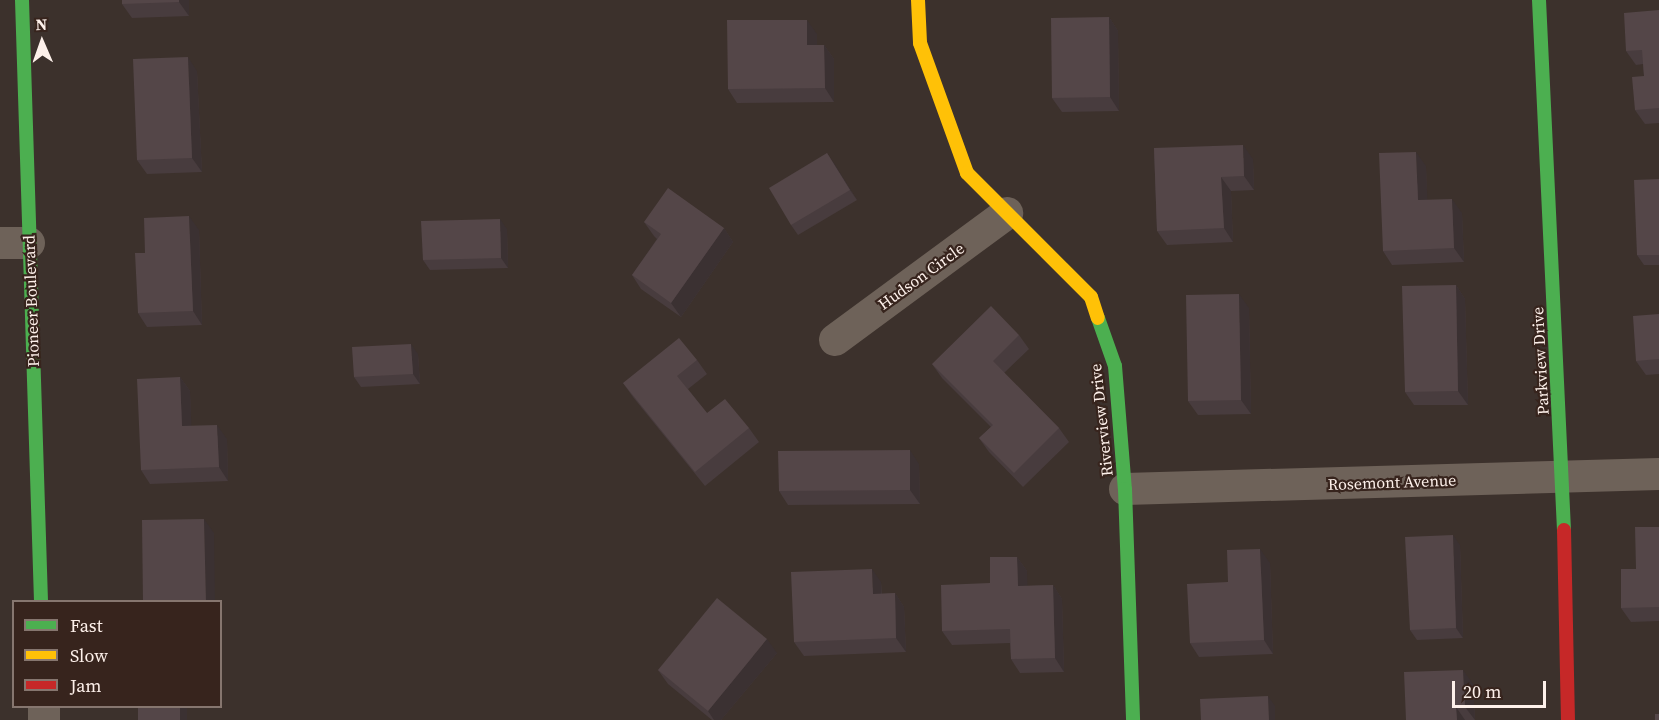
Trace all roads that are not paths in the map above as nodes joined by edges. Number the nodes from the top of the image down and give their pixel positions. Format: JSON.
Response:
{"nodes":[{"id":1,"x":22,"y":0,"type":"edge"},
{"id":2,"x":918,"y":0,"type":"edge"},
{"id":3,"x":1539,"y":0,"type":"edge"},
{"id":4,"x":1007,"y":213,"type":"junction"},
{"id":5,"x":14,"y":243,"type":"edge"},
{"id":6,"x":835,"y":340,"type":"dead end"},
{"id":7,"x":1659,"y":474,"type":"edge"},
{"id":8,"x":1563,"y":478,"type":"junction"},
{"id":9,"x":1125,"y":489,"type":"junction"},
{"id":10,"x":41,"y":600,"type":"edge"},
{"id":11,"x":1133,"y":720,"type":"edge"},
{"id":12,"x":1568,"y":720,"type":"edge"}],
"edges":[{"from":1,"to":5,"type":"street","name":"Pioneer Boulevard"},
{"from":2,"to":4,"type":"street","name":"Riverview Drive"},
{"from":3,"to":8,"type":"street","name":"Parkview Drive"},
{"from":4,"to":6,"type":"street","name":"Hudson Circle"},
{"from":4,"to":9,"type":"street","name":"Riverview Drive"},
{"from":5,"to":10,"type":"street","name":"Pioneer Boulevard"},
{"from":7,"to":8,"type":"street","name":"Rosemont Avenue"},
{"from":8,"to":9,"type":"street","name":"Rosemont Avenue"},
{"from":8,"to":12,"type":"street","name":"Parkview Drive"},
{"from":9,"to":11,"type":"street","name":"Riverview Drive"}]}
